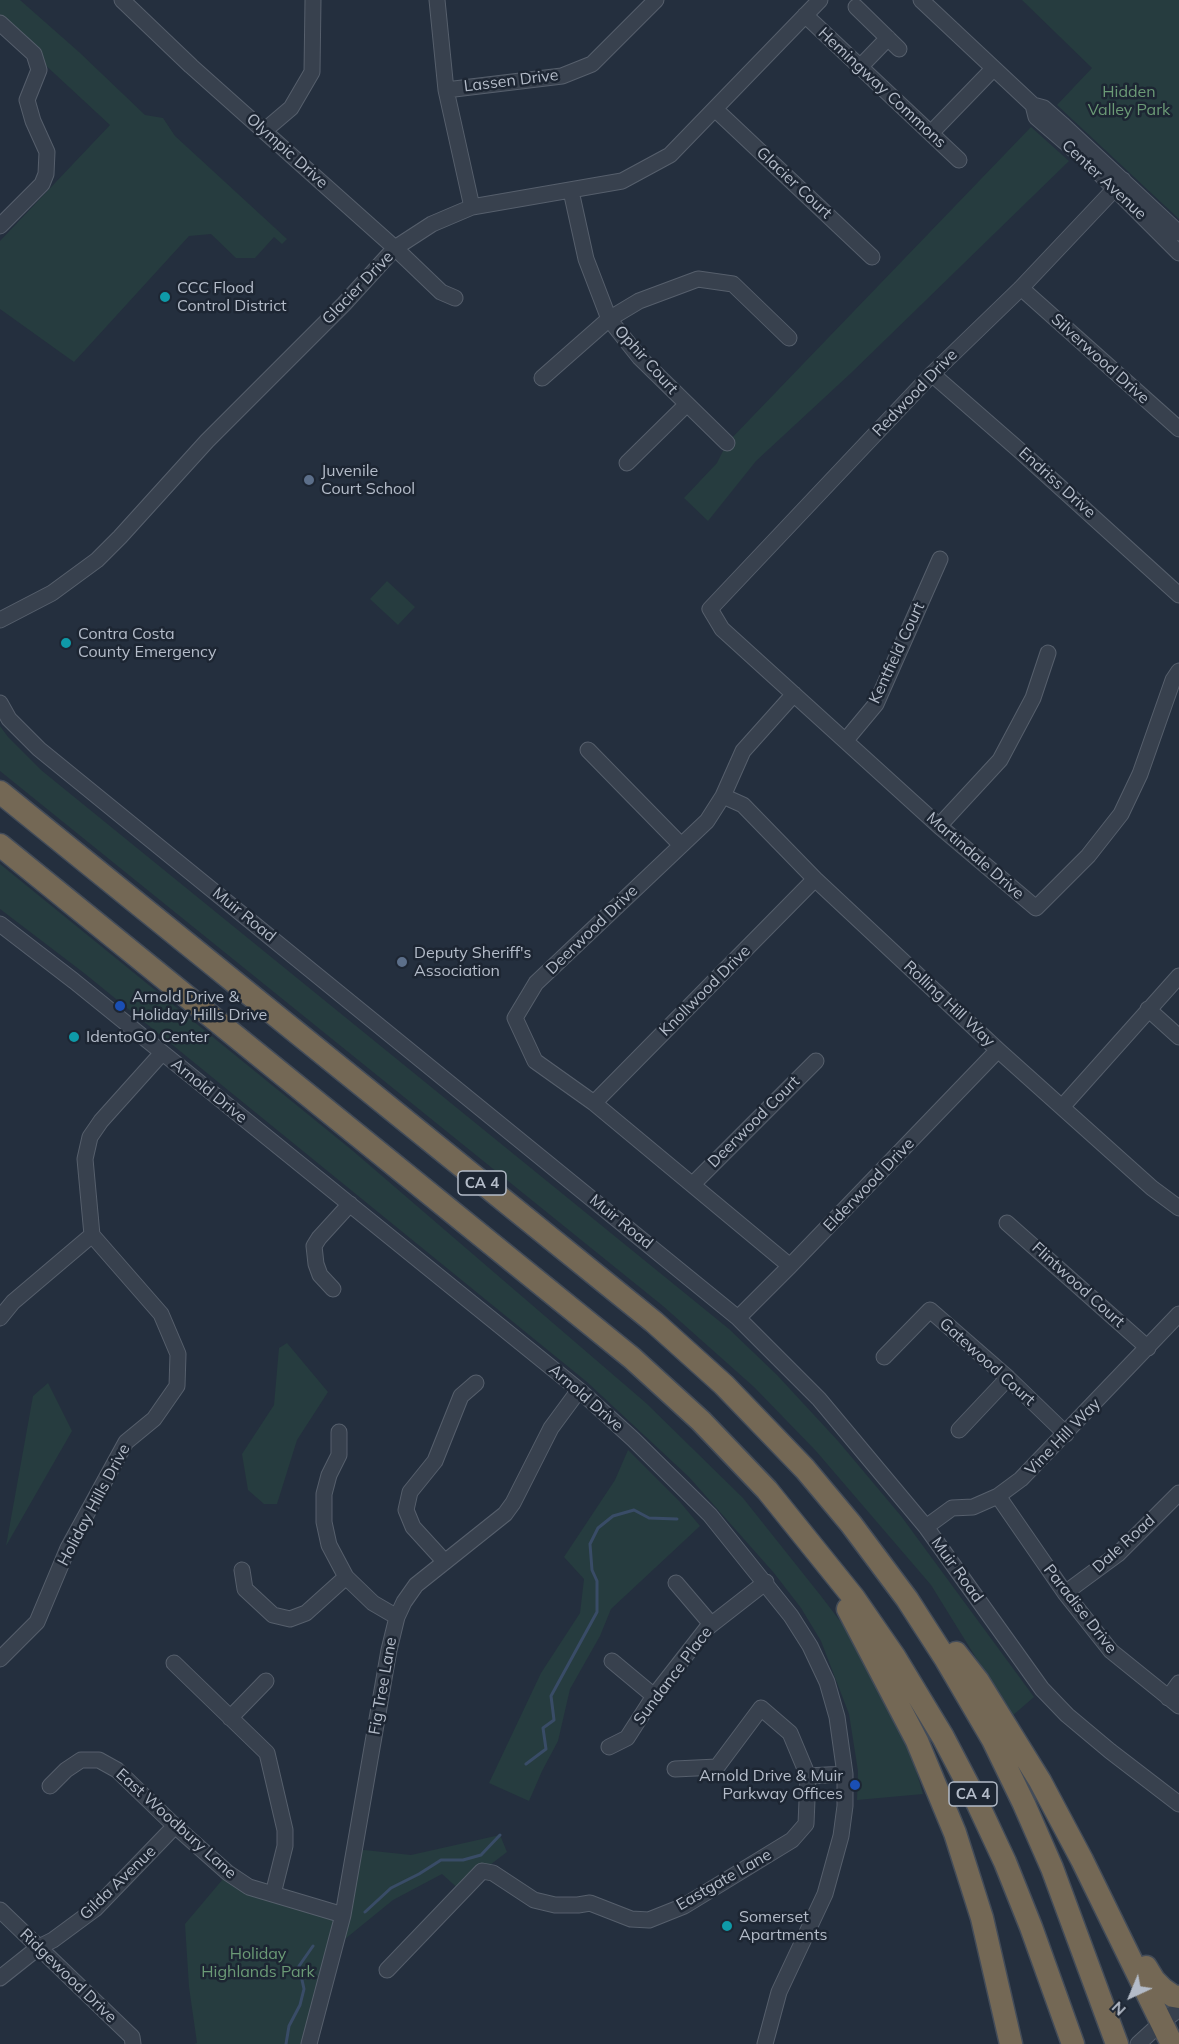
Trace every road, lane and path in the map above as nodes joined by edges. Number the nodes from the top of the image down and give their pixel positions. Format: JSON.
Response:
{"nodes":[{"id":1,"x":122,"y":0,"type":"edge"},
{"id":2,"x":313,"y":0,"type":"edge"},
{"id":3,"x":437,"y":0,"type":"edge"},
{"id":4,"x":656,"y":0,"type":"edge"},
{"id":5,"x":820,"y":0,"type":"edge"},
{"id":6,"x":921,"y":0,"type":"edge"},
{"id":7,"x":855,"y":7,"type":"dead end"},
{"id":8,"x":805,"y":15,"type":"junction"},
{"id":9,"x":0,"y":23,"type":"edge"},
{"id":10,"x":860,"y":67,"type":"junction"},
{"id":11,"x":993,"y":69,"type":"junction"},
{"id":12,"x":446,"y":90,"type":"junction"},
{"id":13,"x":716,"y":110,"type":"junction"},
{"id":14,"x":264,"y":131,"type":"junction"},
{"id":15,"x":931,"y":134,"type":"junction"},
{"id":16,"x":959,"y":160,"type":"dead end"},
{"id":17,"x":1120,"y":185,"type":"junction"},
{"id":18,"x":572,"y":191,"type":"junction"},
{"id":19,"x":472,"y":207,"type":"junction"},
{"id":20,"x":0,"y":226,"type":"edge"},
{"id":21,"x":1179,"y":233,"type":"edge"},
{"id":22,"x":395,"y":248,"type":"junction"},
{"id":23,"x":1179,"y":253,"type":"edge"},
{"id":24,"x":872,"y":257,"type":"dead end"},
{"id":25,"x":1021,"y":288,"type":"junction"},
{"id":26,"x":454,"y":298,"type":"dead end"},
{"id":27,"x":609,"y":319,"type":"junction"},
{"id":28,"x":789,"y":338,"type":"dead end"},
{"id":29,"x":932,"y":374,"type":"junction"},
{"id":30,"x":542,"y":378,"type":"dead end"},
{"id":31,"x":687,"y":404,"type":"junction"},
{"id":32,"x":1179,"y":429,"type":"edge"},
{"id":33,"x":727,"y":443,"type":"dead end"},
{"id":34,"x":627,"y":463,"type":"dead end"},
{"id":35,"x":940,"y":559,"type":"dead end"},
{"id":36,"x":1179,"y":595,"type":"edge"},
{"id":37,"x":710,"y":609,"type":"joint"},
{"id":38,"x":0,"y":620,"type":"edge"},
{"id":39,"x":1048,"y":653,"type":"dead end"},
{"id":40,"x":1179,"y":671,"type":"edge"},
{"id":41,"x":794,"y":694,"type":"junction"},
{"id":42,"x":0,"y":703,"type":"edge"},
{"id":43,"x":846,"y":740,"type":"junction"},
{"id":44,"x":588,"y":750,"type":"dead end"},
{"id":45,"x":0,"y":792,"type":"edge"},
{"id":46,"x":723,"y":796,"type":"junction"},
{"id":47,"x":939,"y":826,"type":"junction"},
{"id":48,"x":681,"y":845,"type":"junction"},
{"id":49,"x":0,"y":846,"type":"edge"},
{"id":50,"x":815,"y":879,"type":"junction"},
{"id":51,"x":0,"y":924,"type":"edge"},
{"id":52,"x":1179,"y":976,"type":"edge"},
{"id":53,"x":1148,"y":1009,"type":"junction"},
{"id":54,"x":1179,"y":1037,"type":"edge"},
{"id":55,"x":998,"y":1050,"type":"junction"},
{"id":56,"x":162,"y":1053,"type":"junction"},
{"id":57,"x":816,"y":1061,"type":"dead end"},
{"id":58,"x":594,"y":1103,"type":"junction"},
{"id":59,"x":1062,"y":1107,"type":"junction"},
{"id":60,"x":693,"y":1184,"type":"junction"},
{"id":61,"x":350,"y":1204,"type":"junction"},
{"id":62,"x":1179,"y":1208,"type":"edge"},
{"id":63,"x":1007,"y":1223,"type":"dead end"},
{"id":64,"x":92,"y":1234,"type":"junction"},
{"id":65,"x":790,"y":1266,"type":"junction"},
{"id":66,"x":333,"y":1289,"type":"dead end"},
{"id":67,"x":1179,"y":1314,"type":"edge"},
{"id":68,"x":0,"y":1318,"type":"edge"},
{"id":69,"x":738,"y":1318,"type":"junction"},
{"id":70,"x":1148,"y":1348,"type":"junction"},
{"id":71,"x":884,"y":1357,"type":"dead end"},
{"id":72,"x":1008,"y":1378,"type":"junction"},
{"id":73,"x":476,"y":1383,"type":"dead end"},
{"id":74,"x":579,"y":1390,"type":"junction"},
{"id":75,"x":959,"y":1430,"type":"dead end"},
{"id":76,"x":339,"y":1432,"type":"dead end"},
{"id":77,"x":1066,"y":1434,"type":"junction"},
{"id":78,"x":1179,"y":1492,"type":"edge"},
{"id":79,"x":998,"y":1497,"type":"junction"},
{"id":80,"x":926,"y":1527,"type":"junction"},
{"id":81,"x":445,"y":1562,"type":"junction"},
{"id":82,"x":830,"y":1566,"type":"junction"},
{"id":83,"x":242,"y":1570,"type":"dead end"},
{"id":84,"x":346,"y":1577,"type":"junction"},
{"id":85,"x":766,"y":1582,"type":"junction"},
{"id":86,"x":676,"y":1583,"type":"dead end"},
{"id":87,"x":1065,"y":1593,"type":"junction"},
{"id":88,"x":397,"y":1617,"type":"junction"},
{"id":89,"x":920,"y":1619,"type":"junction"},
{"id":90,"x":711,"y":1624,"type":"junction"},
{"id":91,"x":0,"y":1659,"type":"edge"},
{"id":92,"x":612,"y":1661,"type":"dead end"},
{"id":93,"x":174,"y":1663,"type":"dead end"},
{"id":94,"x":266,"y":1681,"type":"dead end"},
{"id":95,"x":1179,"y":1683,"type":"edge"},
{"id":96,"x":654,"y":1696,"type":"junction"},
{"id":97,"x":1174,"y":1702,"type":"edge"},
{"id":98,"x":230,"y":1718,"type":"junction"},
{"id":99,"x":609,"y":1747,"type":"dead end"},
{"id":100,"x":675,"y":1768,"type":"dead end"},
{"id":101,"x":845,"y":1774,"type":"junction"},
{"id":102,"x":808,"y":1776,"type":"junction"},
{"id":103,"x":50,"y":1786,"type":"dead end"},
{"id":104,"x":1179,"y":1804,"type":"edge"},
{"id":105,"x":175,"y":1826,"type":"junction"},
{"id":106,"x":273,"y":1894,"type":"junction"},
{"id":107,"x":0,"y":1910,"type":"edge"},
{"id":108,"x":342,"y":1915,"type":"junction"},
{"id":109,"x":1120,"y":1936,"type":"junction"},
{"id":110,"x":39,"y":1947,"type":"junction"},
{"id":111,"x":387,"y":1970,"type":"dead end"},
{"id":112,"x":0,"y":1978,"type":"edge"},
{"id":113,"x":1179,"y":1997,"type":"edge"},
{"id":114,"x":1171,"y":2015,"type":"edge"},
{"id":115,"x":1115,"y":2039,"type":"edge"},
{"id":116,"x":1179,"y":2039,"type":"edge"},
{"id":117,"x":134,"y":2044,"type":"edge"},
{"id":118,"x":309,"y":2044,"type":"edge"},
{"id":119,"x":765,"y":2044,"type":"edge"},
{"id":120,"x":1011,"y":2044,"type":"edge"},
{"id":121,"x":1073,"y":2044,"type":"edge"},
{"id":122,"x":1138,"y":2044,"type":"edge"},
{"id":123,"x":1173,"y":2044,"type":"edge"}],
"edges":[{"from":1,"to":14,"type":"street","name":"Olympic Drive"},
{"from":2,"to":14,"type":"street"},
{"from":3,"to":12,"type":"street"},
{"from":4,"to":12,"type":"street","name":"Lassen Drive"},
{"from":5,"to":8,"type":"street","name":"Glacier Drive"},
{"from":6,"to":11,"type":"street","name":"Center Avenue"},
{"from":7,"to":10,"type":"street"},
{"from":8,"to":10,"type":"street","name":"Hemingway Commons"},
{"from":8,"to":13,"type":"street","name":"Glacier Drive"},
{"from":9,"to":20,"type":"street"},
{"from":10,"to":15,"type":"street","name":"Hemingway Commons"},
{"from":11,"to":15,"type":"street"},
{"from":11,"to":17,"type":"street","name":"Center Avenue"},
{"from":12,"to":19,"type":"street"},
{"from":13,"to":18,"type":"street","name":"Glacier Drive"},
{"from":13,"to":24,"type":"street","name":"Glacier Court"},
{"from":14,"to":22,"type":"street","name":"Olympic Drive"},
{"from":15,"to":16,"type":"street","name":"Hemingway Commons"},
{"from":17,"to":21,"type":"street","name":"Center Avenue"},
{"from":17,"to":23,"type":"street","name":"Center Avenue"},
{"from":17,"to":25,"type":"street","name":"Redwood Drive"},
{"from":18,"to":19,"type":"street","name":"Glacier Drive"},
{"from":18,"to":27,"type":"street","name":"Ophir Court"},
{"from":19,"to":22,"type":"street","name":"Glacier Drive"},
{"from":22,"to":26,"type":"street","name":"Olympic Drive"},
{"from":22,"to":38,"type":"street","name":"Glacier Drive"},
{"from":25,"to":29,"type":"street","name":"Redwood Drive"},
{"from":25,"to":32,"type":"street","name":"Silverwood Drive"},
{"from":27,"to":28,"type":"street"},
{"from":27,"to":30,"type":"street"},
{"from":27,"to":31,"type":"street","name":"Ophir Court"},
{"from":29,"to":36,"type":"street","name":"Endriss Drive"},
{"from":29,"to":37,"type":"street","name":"Redwood Drive"},
{"from":31,"to":33,"type":"street","name":"Ophir Court"},
{"from":31,"to":34,"type":"street"},
{"from":35,"to":43,"type":"street","name":"Kentfield Court"},
{"from":37,"to":41,"type":"street","name":"Martindale Drive"},
{"from":39,"to":47,"type":"street"},
{"from":40,"to":47,"type":"street","name":"Martindale Drive"},
{"from":41,"to":43,"type":"street","name":"Martindale Drive"},
{"from":41,"to":46,"type":"street","name":"Deerwood Drive"},
{"from":42,"to":69,"type":"street","name":"Muir Road"},
{"from":43,"to":47,"type":"street","name":"Martindale Drive"},
{"from":44,"to":48,"type":"street"},
{"from":45,"to":89,"type":"highway","number":"CA 4"},
{"from":46,"to":48,"type":"street","name":"Deerwood Drive"},
{"from":46,"to":50,"type":"street","name":"Rolling Hill Way"},
{"from":48,"to":58,"type":"street","name":"Deerwood Drive"},
{"from":49,"to":82,"type":"highway","number":"CA 4"},
{"from":50,"to":55,"type":"street","name":"Rolling Hill Way"},
{"from":50,"to":58,"type":"street","name":"Knollwood Drive"},
{"from":51,"to":56,"type":"street","name":"Arnold Drive"},
{"from":52,"to":53,"type":"street"},
{"from":53,"to":54,"type":"street"},
{"from":53,"to":59,"type":"street"},
{"from":55,"to":59,"type":"street","name":"Rolling Hill Way"},
{"from":55,"to":65,"type":"street","name":"Elderwood Drive"},
{"from":56,"to":61,"type":"street","name":"Arnold Drive"},
{"from":56,"to":64,"type":"street"},
{"from":57,"to":60,"type":"street","name":"Deerwood Court"},
{"from":58,"to":60,"type":"street","name":"Deerwood Drive"},
{"from":59,"to":62,"type":"street","name":"Rolling Hill Way"},
{"from":60,"to":65,"type":"street","name":"Deerwood Drive"},
{"from":61,"to":66,"type":"street"},
{"from":61,"to":74,"type":"street","name":"Arnold Drive"},
{"from":63,"to":70,"type":"street","name":"Flintwood Court"},
{"from":64,"to":68,"type":"street"},
{"from":64,"to":91,"type":"street","name":"Holiday Hills Drive"},
{"from":65,"to":69,"type":"street","name":"Elderwood Drive"},
{"from":67,"to":70,"type":"street","name":"Vine Hill Way"},
{"from":69,"to":80,"type":"street","name":"Muir Road"},
{"from":70,"to":77,"type":"street","name":"Vine Hill Way"},
{"from":71,"to":72,"type":"street","name":"Gatewood Court"},
{"from":72,"to":75,"type":"street"},
{"from":72,"to":77,"type":"street","name":"Gatewood Court"},
{"from":73,"to":81,"type":"street"},
{"from":74,"to":81,"type":"street","name":"Fig Tree Lane"},
{"from":74,"to":85,"type":"street","name":"Arnold Drive"},
{"from":76,"to":84,"type":"street"},
{"from":77,"to":79,"type":"street","name":"Vine Hill Way"},
{"from":78,"to":87,"type":"street","name":"Dale Road"},
{"from":79,"to":80,"type":"street","name":"Vine Hill Way"},
{"from":79,"to":87,"type":"street","name":"Paradise Drive"},
{"from":80,"to":104,"type":"street","name":"Muir Road"},
{"from":81,"to":88,"type":"street","name":"Fig Tree Lane"},
{"from":82,"to":120,"type":"highway"},
{"from":82,"to":121,"type":"highway","number":"CA 4"},
{"from":83,"to":84,"type":"street"},
{"from":84,"to":88,"type":"street"},
{"from":85,"to":90,"type":"street","name":"Sundance Place"},
{"from":85,"to":101,"type":"street","name":"Arnold Drive"},
{"from":86,"to":90,"type":"street"},
{"from":87,"to":97,"type":"street","name":"Paradise Drive"},
{"from":88,"to":108,"type":"street","name":"Fig Tree Lane"},
{"from":89,"to":109,"type":"highway"},
{"from":89,"to":115,"type":"highway","number":"CA 4"},
{"from":90,"to":96,"type":"street","name":"Sundance Place"},
{"from":92,"to":96,"type":"street"},
{"from":93,"to":98,"type":"street"},
{"from":94,"to":98,"type":"street"},
{"from":95,"to":97,"type":"street"},
{"from":96,"to":99,"type":"street","name":"Sundance Place"},
{"from":98,"to":106,"type":"street"},
{"from":100,"to":102,"type":"street","name":"Eastgate Lane"},
{"from":101,"to":102,"type":"street"},
{"from":101,"to":119,"type":"street","name":"Arnold Drive"},
{"from":102,"to":111,"type":"street","name":"Eastgate Lane"},
{"from":103,"to":105,"type":"street","name":"East Woodbury Lane"},
{"from":105,"to":106,"type":"street","name":"East Woodbury Lane"},
{"from":105,"to":110,"type":"street","name":"Gilda Avenue"},
{"from":106,"to":108,"type":"street","name":"East Woodbury Lane"},
{"from":107,"to":110,"type":"street","name":"Ridgewood Drive"},
{"from":108,"to":118,"type":"street","name":"Fig Tree Lane"},
{"from":109,"to":113,"type":"highway"},
{"from":109,"to":114,"type":"highway"},
{"from":110,"to":112,"type":"street","name":"Gilda Avenue"},
{"from":110,"to":117,"type":"street","name":"Ridgewood Drive"},
{"from":114,"to":122,"type":"street"},
{"from":114,"to":123,"type":"highway"},
{"from":116,"to":123,"type":"street"}]}
